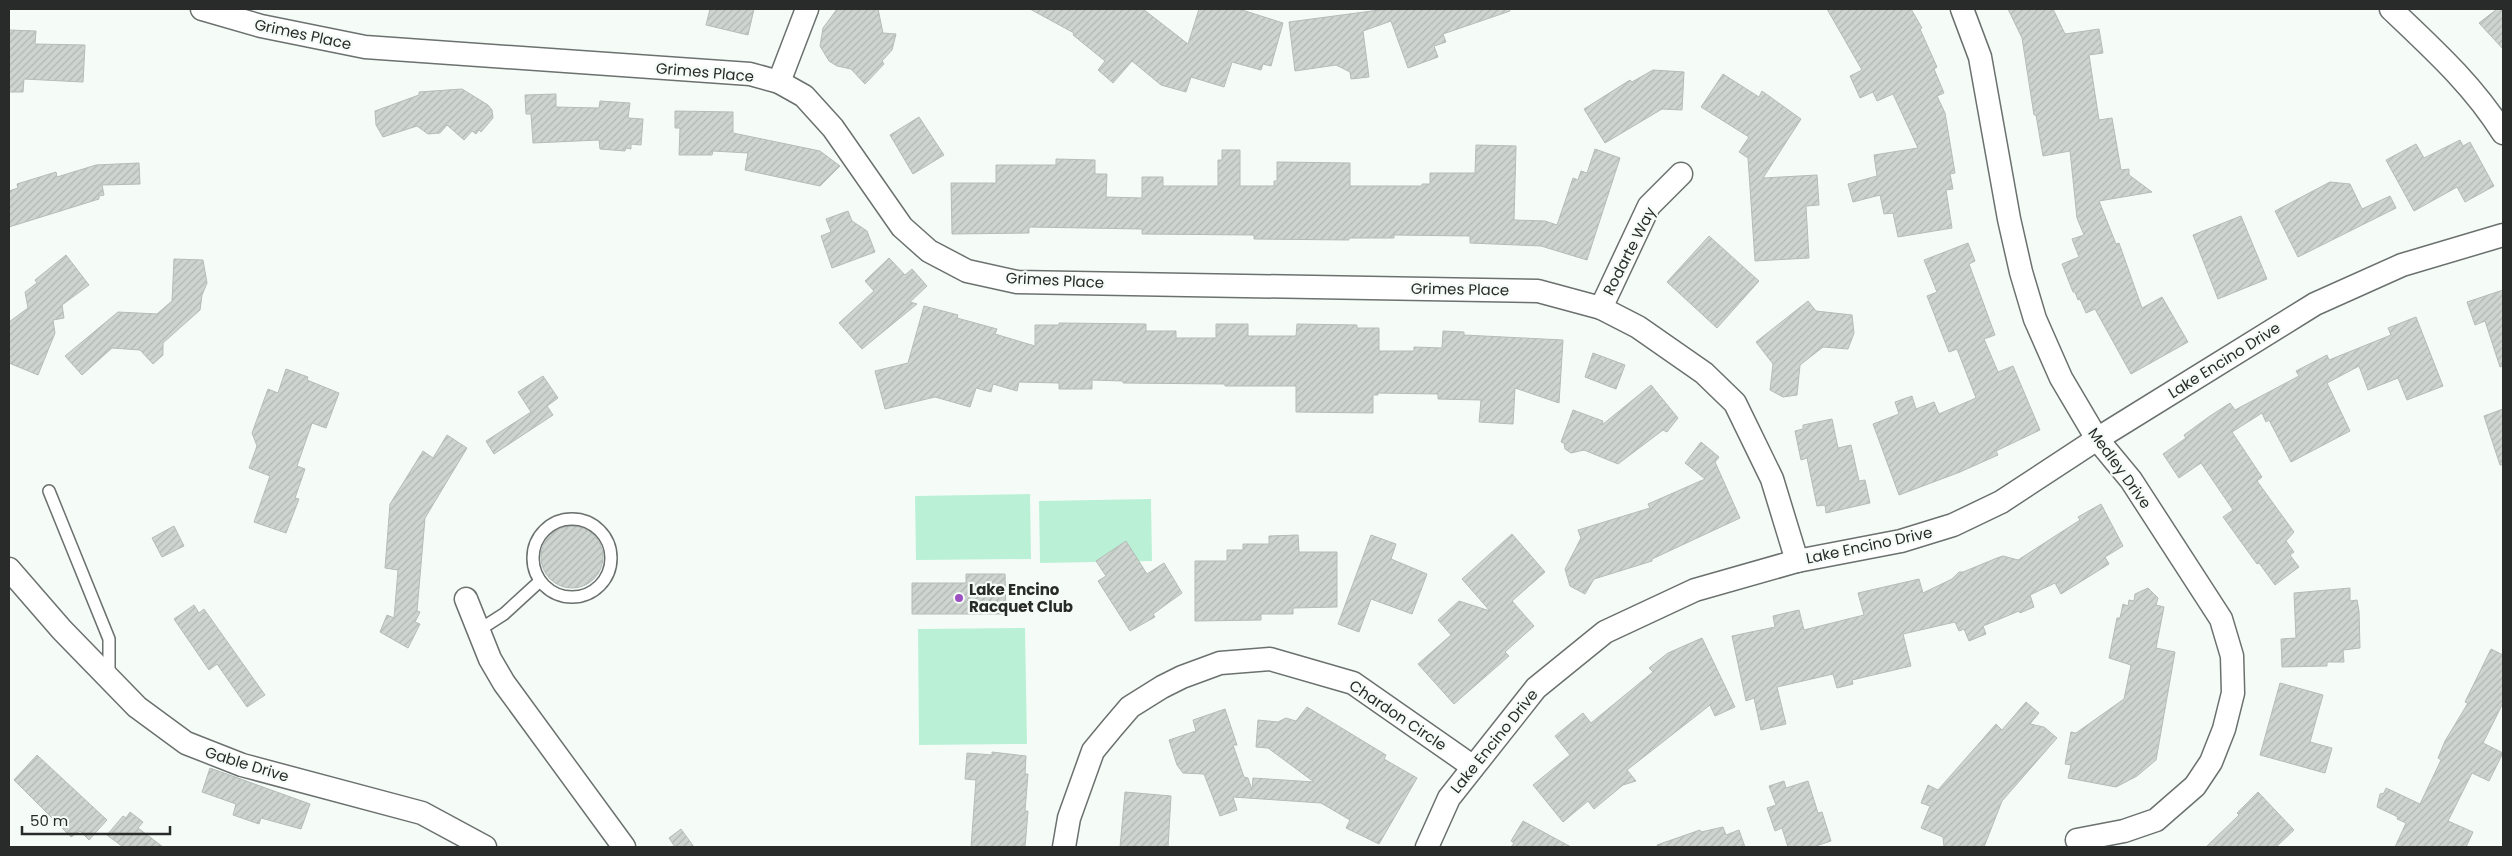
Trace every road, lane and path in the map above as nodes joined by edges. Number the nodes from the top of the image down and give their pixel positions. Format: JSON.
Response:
{"nodes":[{"id":1,"x":202,"y":9,"type":"edge"},
{"id":2,"x":807,"y":9,"type":"edge"},
{"id":3,"x":1962,"y":9,"type":"edge"},
{"id":4,"x":2391,"y":9,"type":"edge"},
{"id":5,"x":779,"y":82,"type":"junction"},
{"id":6,"x":2503,"y":133,"type":"edge"},
{"id":7,"x":1681,"y":174,"type":"dead end"},
{"id":8,"x":2503,"y":235,"type":"edge"},
{"id":9,"x":1601,"y":308,"type":"junction"},
{"id":10,"x":2097,"y":438,"type":"junction"},
{"id":11,"x":49,"y":491,"type":"dead end"},
{"id":12,"x":1797,"y":560,"type":"junction"},
{"id":13,"x":9,"y":569,"type":"edge"},
{"id":14,"x":540,"y":581,"type":"junction"},
{"id":15,"x":466,"y":599,"type":"dead end"},
{"id":16,"x":479,"y":630,"type":"junction"},
{"id":17,"x":109,"y":678,"type":"junction"},
{"id":18,"x":1472,"y":766,"type":"junction"},
{"id":19,"x":2077,"y":840,"type":"dead end"},
{"id":20,"x":485,"y":847,"type":"edge"},
{"id":21,"x":624,"y":847,"type":"edge"},
{"id":22,"x":1064,"y":847,"type":"edge"},
{"id":23,"x":1427,"y":847,"type":"edge"}],
"edges":[{"from":1,"to":5,"type":"street","name":"Grimes Place"},
{"from":2,"to":5,"type":"street"},
{"from":3,"to":10,"type":"street","name":"Medley Drive"},
{"from":4,"to":6,"type":"street"},
{"from":5,"to":9,"type":"street","name":"Grimes Place"},
{"from":7,"to":9,"type":"street","name":"Rodarte Way"},
{"from":8,"to":10,"type":"street","name":"Lake Encino Drive"},
{"from":9,"to":12,"type":"street","name":"Grimes Place"},
{"from":10,"to":12,"type":"street","name":"Lake Encino Drive"},
{"from":10,"to":19,"type":"street","name":"Medley Drive"},
{"from":11,"to":17,"type":"lane"},
{"from":12,"to":18,"type":"street","name":"Lake Encino Drive"},
{"from":13,"to":17,"type":"street","name":"Gable Drive"},
{"from":14,"to":14,"type":"lane"},
{"from":14,"to":16,"type":"lane"},
{"from":15,"to":16,"type":"street"},
{"from":16,"to":21,"type":"street"},
{"from":17,"to":20,"type":"street","name":"Gable Drive"},
{"from":18,"to":22,"type":"street","name":"Chardon Circle"},
{"from":18,"to":23,"type":"street","name":"Lake Encino Drive"}]}
